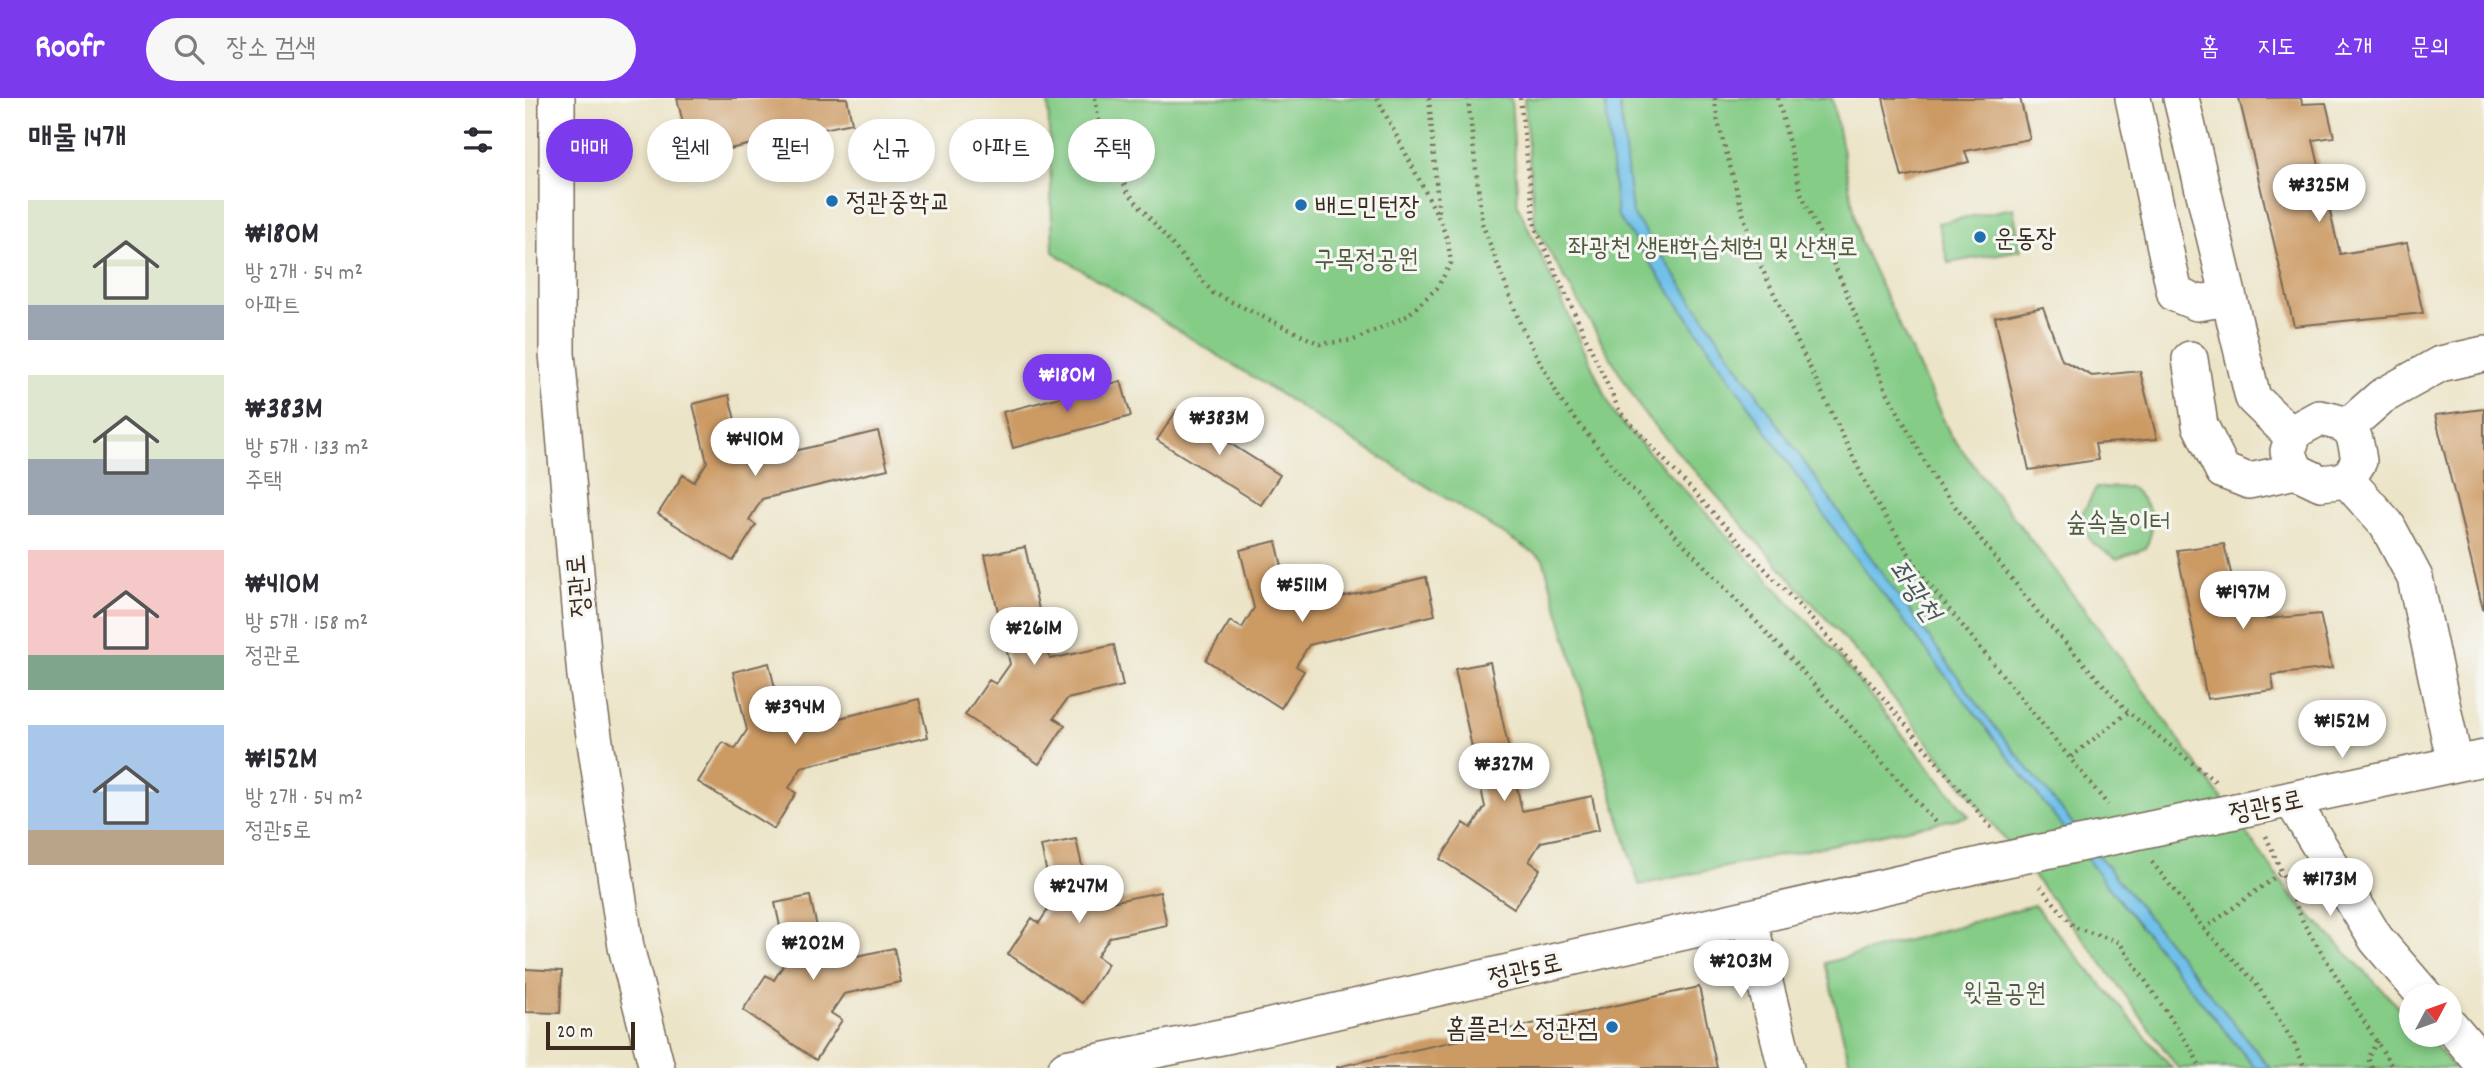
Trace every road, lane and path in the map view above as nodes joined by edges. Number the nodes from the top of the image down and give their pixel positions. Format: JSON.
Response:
{"nodes":[{"id":1,"x":557,"y":98,"type":"edge"},
{"id":2,"x":1095,"y":98,"type":"edge"},
{"id":3,"x":1377,"y":98,"type":"edge"},
{"id":4,"x":1429,"y":98,"type":"edge"},
{"id":5,"x":1468,"y":98,"type":"edge"},
{"id":6,"x":1520,"y":98,"type":"edge"},
{"id":7,"x":1715,"y":98,"type":"edge"},
{"id":8,"x":1778,"y":98,"type":"edge"},
{"id":9,"x":2133,"y":98,"type":"edge"},
{"id":10,"x":2181,"y":98,"type":"edge"},
{"id":11,"x":540,"y":142,"type":"edge"},
{"id":12,"x":1440,"y":220,"type":"junction"},
{"id":13,"x":2229,"y":298,"type":"junction"},
{"id":14,"x":2484,"y":354,"type":"edge"},
{"id":15,"x":2190,"y":359,"type":"dead end"},
{"id":16,"x":2347,"y":427,"type":"junction"},
{"id":17,"x":2295,"y":454,"type":"junction"},
{"id":18,"x":2347,"y":480,"type":"junction"},
{"id":19,"x":2128,"y":712,"type":"junction"},
{"id":20,"x":2071,"y":757,"type":"junction"},
{"id":21,"x":2470,"y":761,"type":"edge"},
{"id":22,"x":2291,"y":799,"type":"junction"},
{"id":23,"x":2247,"y":809,"type":"junction"},
{"id":24,"x":2113,"y":811,"type":"dead end"},
{"id":25,"x":1936,"y":823,"type":"dead end"},
{"id":26,"x":1991,"y":851,"type":"junction"},
{"id":27,"x":2146,"y":854,"type":"dead end"},
{"id":28,"x":2282,"y":872,"type":"junction"},
{"id":29,"x":2033,"y":877,"type":"dead end"},
{"id":30,"x":1749,"y":918,"type":"junction"},
{"id":31,"x":2204,"y":929,"type":"junction"},
{"id":32,"x":2415,"y":984,"type":"edge"},
{"id":33,"x":2462,"y":1039,"type":"edge"},
{"id":34,"x":2377,"y":1041,"type":"junction"},
{"id":35,"x":2484,"y":1065,"type":"edge"},
{"id":36,"x":657,"y":1068,"type":"edge"},
{"id":37,"x":1066,"y":1068,"type":"edge"},
{"id":38,"x":1786,"y":1068,"type":"edge"},
{"id":39,"x":2201,"y":1068,"type":"edge"},
{"id":40,"x":2305,"y":1068,"type":"edge"},
{"id":41,"x":2372,"y":1068,"type":"edge"},
{"id":42,"x":2393,"y":1068,"type":"edge"}],
"edges":[{"from":1,"to":11,"type":"street","name":"정관로"},
{"from":2,"to":12,"type":"path"},
{"from":3,"to":12,"type":"path"},
{"from":4,"to":12,"type":"path"},
{"from":5,"to":25,"type":"path"},
{"from":6,"to":26,"type":"path"},
{"from":7,"to":20,"type":"path"},
{"from":8,"to":19,"type":"path"},
{"from":9,"to":13,"type":"street"},
{"from":10,"to":13,"type":"street"},
{"from":11,"to":36,"type":"street","name":"정관로"},
{"from":13,"to":17,"type":"street"},
{"from":14,"to":16,"type":"street"},
{"from":15,"to":17,"type":"street"},
{"from":16,"to":17,"type":"street"},
{"from":16,"to":18,"type":"street"},
{"from":17,"to":18,"type":"street"},
{"from":18,"to":21,"type":"street"},
{"from":19,"to":20,"type":"path"},
{"from":19,"to":23,"type":"path"},
{"from":20,"to":24,"type":"path"},
{"from":21,"to":22,"type":"street","name":"정관5로"},
{"from":22,"to":23,"type":"street","name":"정관5로"},
{"from":22,"to":32,"type":"street"},
{"from":23,"to":26,"type":"street","name":"정관5로","bridge":true},
{"from":23,"to":28,"type":"path"},
{"from":26,"to":30,"type":"street","name":"정관5로"},
{"from":27,"to":31,"type":"path"},
{"from":28,"to":31,"type":"path"},
{"from":28,"to":34,"type":"path"},
{"from":29,"to":39,"type":"path"},
{"from":30,"to":37,"type":"street","name":"정관5로"},
{"from":30,"to":38,"type":"street"},
{"from":31,"to":40,"type":"path"},
{"from":33,"to":35,"type":"street"},
{"from":34,"to":41,"type":"path"},
{"from":34,"to":42,"type":"path"}]}
